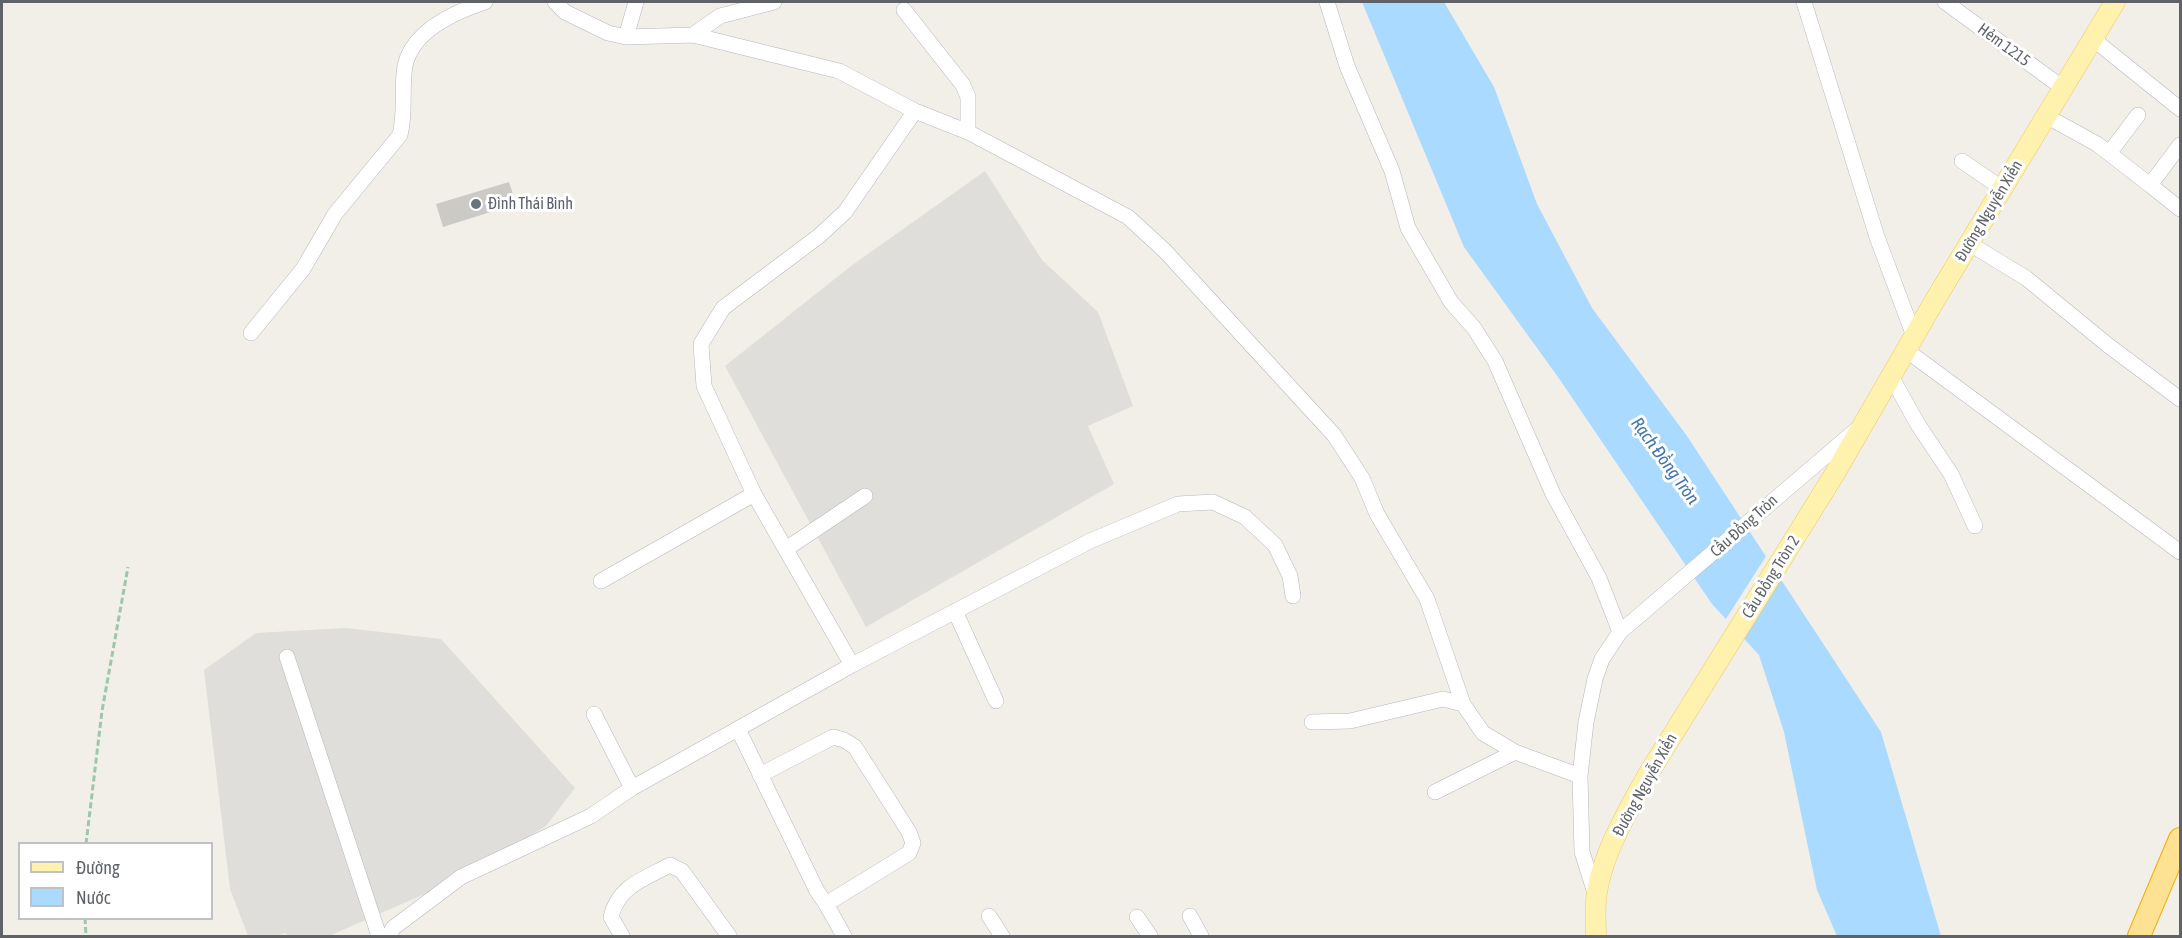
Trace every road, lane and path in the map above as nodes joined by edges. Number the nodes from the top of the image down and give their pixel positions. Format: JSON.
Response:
{"nodes":[{"id":1,"x":485,"y":2,"type":"edge"},
{"id":2,"x":555,"y":2,"type":"edge"},
{"id":3,"x":636,"y":2,"type":"edge"},
{"id":4,"x":774,"y":2,"type":"edge"},
{"id":5,"x":1327,"y":2,"type":"edge"},
{"id":6,"x":1804,"y":2,"type":"edge"},
{"id":7,"x":1945,"y":2,"type":"edge"},
{"id":8,"x":2115,"y":2,"type":"edge"},
{"id":9,"x":904,"y":10,"type":"dead end"},
{"id":10,"x":693,"y":35,"type":"junction"},
{"id":11,"x":626,"y":37,"type":"junction"},
{"id":12,"x":2092,"y":39,"type":"junction"},
{"id":13,"x":2063,"y":88,"type":"junction"},
{"id":14,"x":2181,"y":109,"type":"edge"},
{"id":15,"x":915,"y":111,"type":"junction"},
{"id":16,"x":2138,"y":115,"type":"dead end"},
{"id":17,"x":2046,"y":116,"type":"junction"},
{"id":18,"x":968,"y":132,"type":"junction"},
{"id":19,"x":2181,"y":146,"type":"edge"},
{"id":20,"x":2109,"y":152,"type":"junction"},
{"id":21,"x":1962,"y":161,"type":"dead end"},
{"id":22,"x":2151,"y":186,"type":"junction"},
{"id":23,"x":2003,"y":189,"type":"junction"},
{"id":24,"x":2181,"y":209,"type":"edge"},
{"id":25,"x":1970,"y":244,"type":"junction"},
{"id":26,"x":251,"y":333,"type":"dead end"},
{"id":27,"x":1910,"y":343,"type":"junction"},
{"id":28,"x":1891,"y":376,"type":"junction"},
{"id":29,"x":2181,"y":399,"type":"edge"},
{"id":30,"x":1866,"y":422,"type":"junction"},
{"id":31,"x":1810,"y":468,"type":"joint"},
{"id":32,"x":1834,"y":476,"type":"joint"},
{"id":33,"x":754,"y":494,"type":"junction"},
{"id":34,"x":865,"y":496,"type":"dead end"},
{"id":35,"x":1975,"y":526,"type":"dead end"},
{"id":36,"x":786,"y":549,"type":"junction"},
{"id":37,"x":2181,"y":552,"type":"edge"},
{"id":38,"x":128,"y":567,"type":"dead end"},
{"id":39,"x":601,"y":581,"type":"dead end"},
{"id":40,"x":1678,"y":585,"type":"joint"},
{"id":41,"x":1293,"y":596,"type":"dead end"},
{"id":42,"x":955,"y":611,"type":"junction"},
{"id":43,"x":1620,"y":632,"type":"junction"},
{"id":44,"x":287,"y":657,"type":"dead end"},
{"id":45,"x":852,"y":665,"type":"junction"},
{"id":46,"x":1708,"y":679,"type":"joint"},
{"id":47,"x":996,"y":701,"type":"dead end"},
{"id":48,"x":1463,"y":704,"type":"junction"},
{"id":49,"x":594,"y":714,"type":"dead end"},
{"id":50,"x":1312,"y":722,"type":"dead end"},
{"id":51,"x":738,"y":729,"type":"junction"},
{"id":52,"x":1515,"y":752,"type":"junction"},
{"id":53,"x":760,"y":775,"type":"junction"},
{"id":54,"x":1580,"y":776,"type":"junction"},
{"id":55,"x":632,"y":788,"type":"junction"},
{"id":56,"x":1435,"y":792,"type":"dead end"},
{"id":57,"x":2181,"y":838,"type":"edge"},
{"id":58,"x":86,"y":842,"type":"edge"},
{"id":59,"x":1596,"y":897,"type":"junction"},
{"id":60,"x":826,"y":903,"type":"junction"},
{"id":61,"x":990,"y":916,"type":"dead end"},
{"id":62,"x":1190,"y":916,"type":"dead end"},
{"id":63,"x":1137,"y":917,"type":"dead end"},
{"id":64,"x":85,"y":920,"type":"edge"},
{"id":65,"x":86,"y":936,"type":"edge"},
{"id":66,"x":380,"y":936,"type":"edge"},
{"id":67,"x":389,"y":936,"type":"edge"},
{"id":68,"x":622,"y":936,"type":"edge"},
{"id":69,"x":729,"y":936,"type":"edge"},
{"id":70,"x":844,"y":936,"type":"edge"},
{"id":71,"x":1002,"y":936,"type":"edge"},
{"id":72,"x":1150,"y":936,"type":"edge"},
{"id":73,"x":1201,"y":936,"type":"edge"},
{"id":74,"x":1596,"y":936,"type":"edge"},
{"id":75,"x":2139,"y":936,"type":"edge"}],
"edges":[{"from":1,"to":26,"type":"street"},
{"from":2,"to":11,"type":"street"},
{"from":3,"to":11,"type":"street"},
{"from":4,"to":10,"type":"street"},
{"from":5,"to":43,"type":"street"},
{"from":6,"to":27,"type":"street"},
{"from":7,"to":13,"type":"street","name":"Hẻm 1215"},
{"from":8,"to":12,"type":"main road","name":"Đường Nguyễn Xiển"},
{"from":9,"to":18,"type":"street"},
{"from":10,"to":11,"type":"street"},
{"from":10,"to":15,"type":"street"},
{"from":12,"to":13,"type":"main road","name":"Đường Nguyễn Xiển"},
{"from":12,"to":14,"type":"street"},
{"from":13,"to":17,"type":"main road","name":"Đường Nguyễn Xiển"},
{"from":15,"to":18,"type":"street"},
{"from":15,"to":33,"type":"street"},
{"from":16,"to":20,"type":"street"},
{"from":17,"to":20,"type":"street"},
{"from":17,"to":23,"type":"main road","name":"Đường Nguyễn Xiển"},
{"from":18,"to":48,"type":"street"},
{"from":19,"to":22,"type":"street"},
{"from":20,"to":22,"type":"street"},
{"from":21,"to":23,"type":"street"},
{"from":22,"to":24,"type":"street"},
{"from":23,"to":25,"type":"main road","name":"Đường Nguyễn Xiển"},
{"from":25,"to":27,"type":"main road","name":"Đường Nguyễn Xiển"},
{"from":25,"to":29,"type":"street"},
{"from":27,"to":28,"type":"main road","name":"Đường Nguyễn Xiển"},
{"from":27,"to":37,"type":"street"},
{"from":28,"to":30,"type":"main road","name":"Đường Nguyễn Xiển"},
{"from":28,"to":35,"type":"street"},
{"from":30,"to":31,"type":"street","name":"Đường Nguyễn Xiển"},
{"from":30,"to":32,"type":"main road","name":"Đường Nguyễn Xiển"},
{"from":31,"to":40,"type":"street","name":"Cầu Đồng Tròn"},
{"from":32,"to":46,"type":"main road","name":"Cầu Đồng Tròn 2"},
{"from":33,"to":36,"type":"street"},
{"from":33,"to":39,"type":"street"},
{"from":34,"to":36,"type":"street"},
{"from":36,"to":45,"type":"street"},
{"from":38,"to":58,"type":"path"},
{"from":40,"to":43,"type":"street","name":"Đường Nguyễn Xiển"},
{"from":41,"to":42,"type":"street"},
{"from":42,"to":45,"type":"street"},
{"from":42,"to":47,"type":"street"},
{"from":43,"to":54,"type":"street","name":"Đường Nguyễn Xiển"},
{"from":44,"to":66,"type":"street"},
{"from":45,"to":51,"type":"street"},
{"from":46,"to":59,"type":"main road","name":"Đường Nguyễn Xiển"},
{"from":48,"to":50,"type":"street"},
{"from":48,"to":52,"type":"street"},
{"from":49,"to":55,"type":"street"},
{"from":51,"to":53,"type":"street"},
{"from":51,"to":55,"type":"street"},
{"from":52,"to":54,"type":"street"},
{"from":52,"to":56,"type":"street"},
{"from":53,"to":60,"type":"street"},
{"from":53,"to":60,"type":"street"},
{"from":54,"to":59,"type":"street","name":"Đường Nguyễn Xiển"},
{"from":55,"to":67,"type":"street"},
{"from":57,"to":75,"type":"highway"},
{"from":59,"to":74,"type":"main road","name":"Đường Nguyễn Xiển"},
{"from":60,"to":70,"type":"street"},
{"from":61,"to":71,"type":"street"},
{"from":62,"to":73,"type":"street"},
{"from":63,"to":72,"type":"street"},
{"from":64,"to":65,"type":"path"},
{"from":68,"to":69,"type":"street"}]}
